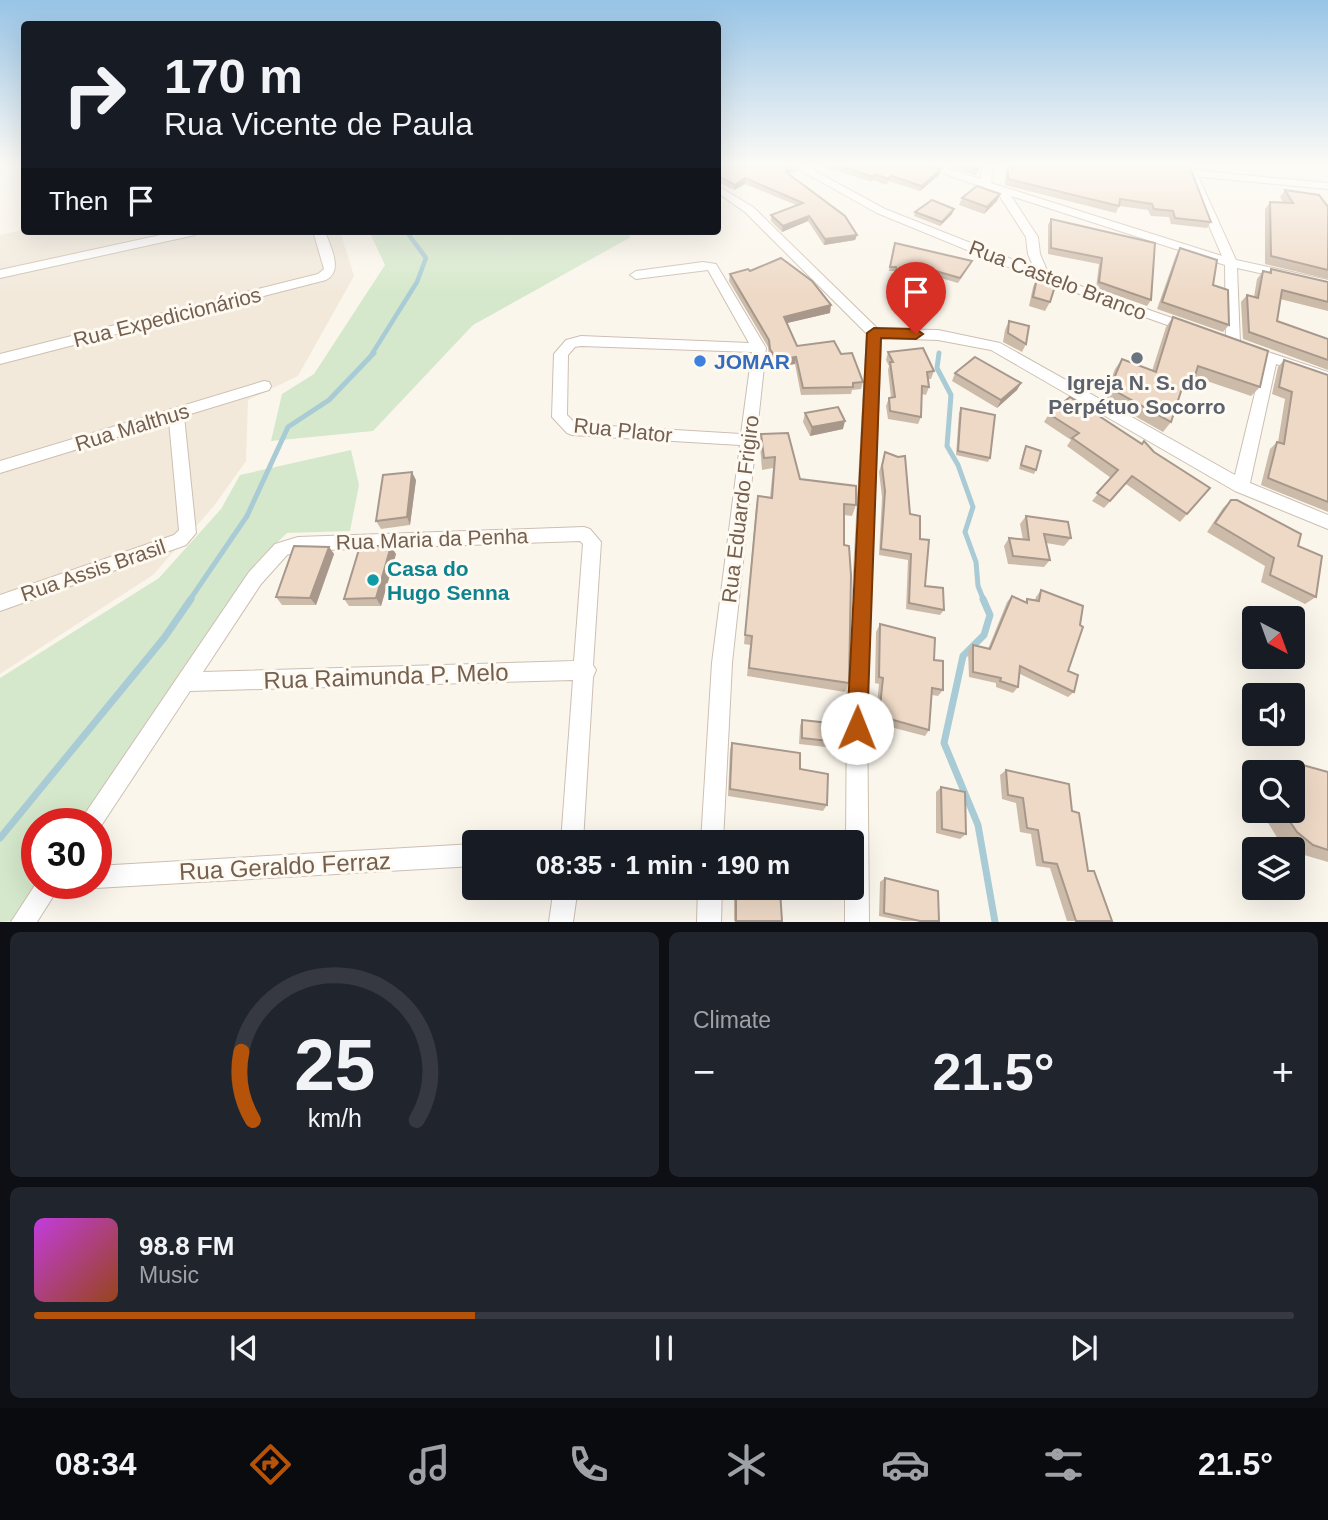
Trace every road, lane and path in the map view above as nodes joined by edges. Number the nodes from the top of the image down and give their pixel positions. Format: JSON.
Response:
{"nodes":[{"id":1,"x":747,"y":208,"type":"edge"},
{"id":2,"x":876,"y":208,"type":"edge"},
{"id":3,"x":1013,"y":208,"type":"edge"},
{"id":4,"x":1059,"y":208,"type":"edge"},
{"id":5,"x":1207,"y":208,"type":"edge"},
{"id":6,"x":177,"y":235,"type":"edge"},
{"id":7,"x":320,"y":235,"type":"edge"},
{"id":8,"x":1231,"y":262,"type":"junction"},
{"id":9,"x":0,"y":274,"type":"edge"},
{"id":10,"x":635,"y":275,"type":"dead end"},
{"id":11,"x":1044,"y":277,"type":"junction"},
{"id":12,"x":1328,"y":284,"type":"edge"},
{"id":13,"x":874,"y":333,"type":"junction"},
{"id":14,"x":1201,"y":333,"type":"edge"},
{"id":15,"x":760,"y":348,"type":"junction"},
{"id":16,"x":0,"y":359,"type":"edge"},
{"id":17,"x":1270,"y":359,"type":"junction"},
{"id":18,"x":1328,"y":377,"type":"edge"},
{"id":19,"x":264,"y":386,"type":"dead end"},
{"id":20,"x":176,"y":413,"type":"junction"},
{"id":21,"x":748,"y":440,"type":"junction"},
{"id":22,"x":0,"y":467,"type":"edge"},
{"id":23,"x":1241,"y":486,"type":"junction"},
{"id":24,"x":1328,"y":522,"type":"edge"},
{"id":25,"x":0,"y":603,"type":"edge"},
{"id":26,"x":586,"y":670,"type":"junction"},
{"id":27,"x":186,"y":682,"type":"junction"},
{"id":28,"x":100,"y":808,"type":"edge"},
{"id":29,"x":573,"y":830,"type":"edge"},
{"id":30,"x":713,"y":830,"type":"edge"},
{"id":31,"x":462,"y":856,"type":"edge"},
{"id":32,"x":112,"y":876,"type":"edge"},
{"id":33,"x":39,"y":899,"type":"edge"},
{"id":34,"x":564,"y":900,"type":"edge"},
{"id":35,"x":710,"y":900,"type":"edge"},
{"id":36,"x":23,"y":922,"type":"edge"},
{"id":37,"x":561,"y":922,"type":"edge"},
{"id":38,"x":709,"y":922,"type":"edge"},
{"id":39,"x":857,"y":922,"type":"edge"}],
"edges":[{"from":1,"to":13,"type":"street"},
{"from":2,"to":11,"type":"street","name":"Rua Castelo Branco"},
{"from":3,"to":11,"type":"street"},
{"from":4,"to":8,"type":"street"},
{"from":5,"to":8,"type":"street"},
{"from":6,"to":9,"type":"street"},
{"from":7,"to":16,"type":"street","name":"Rua Expedicionários"},
{"from":8,"to":12,"type":"street"},
{"from":8,"to":17,"type":"street"},
{"from":10,"to":15,"type":"street"},
{"from":11,"to":14,"type":"street","name":"Rua Castelo Branco"},
{"from":13,"to":23,"type":"street"},
{"from":13,"to":39,"type":"street"},
{"from":15,"to":21,"type":"street","name":"Rua Eduardo Frigiro"},
{"from":15,"to":21,"type":"street","name":"Rua Plator"},
{"from":17,"to":18,"type":"street"},
{"from":17,"to":23,"type":"street"},
{"from":19,"to":20,"type":"street","name":"Rua Malthus"},
{"from":20,"to":22,"type":"street","name":"Rua Malthus"},
{"from":20,"to":25,"type":"street","name":"Rua Assis Brasil"},
{"from":21,"to":30,"type":"street","name":"Rua Eduardo Frigiro"},
{"from":23,"to":24,"type":"street"},
{"from":26,"to":27,"type":"street","name":"Rua Raimunda P. Melo"},
{"from":26,"to":27,"type":"street","name":"Rua Maria da Penha"},
{"from":26,"to":29,"type":"street"},
{"from":27,"to":28,"type":"street"},
{"from":31,"to":32,"type":"street","name":"Rua Geraldo Ferraz"},
{"from":33,"to":36,"type":"street"},
{"from":34,"to":37,"type":"street"},
{"from":35,"to":38,"type":"street"}]}
